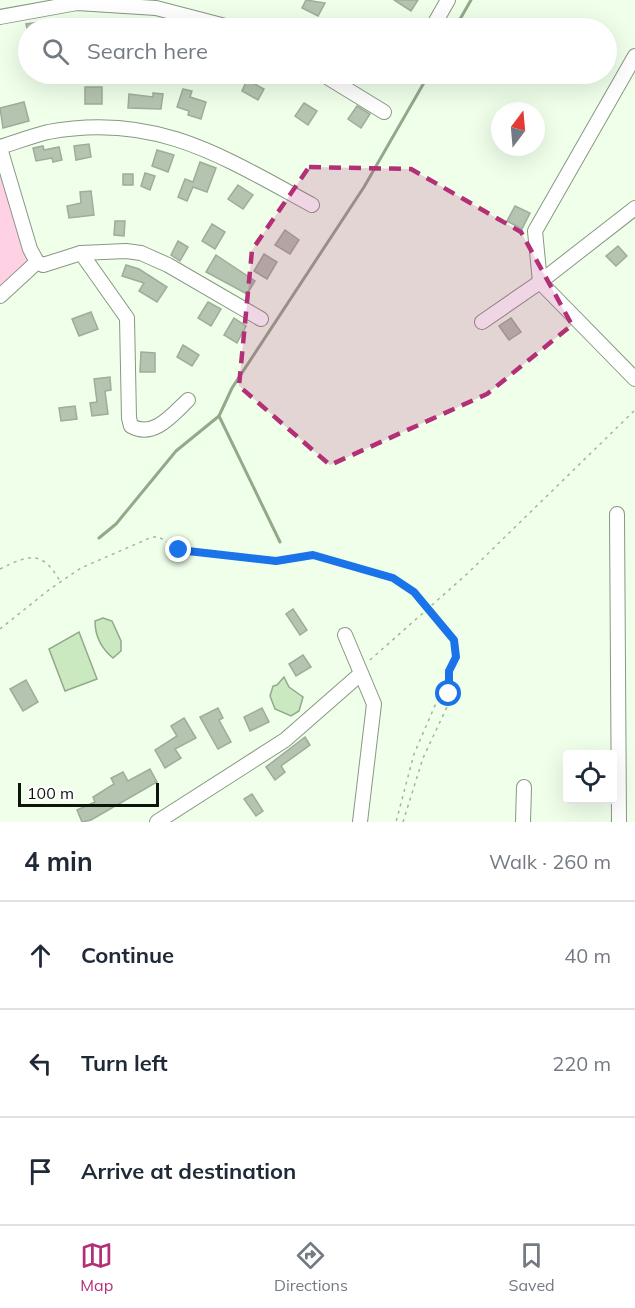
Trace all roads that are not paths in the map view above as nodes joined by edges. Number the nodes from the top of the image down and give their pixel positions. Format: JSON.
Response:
{"nodes":[{"id":1,"x":448,"y":0,"type":"edge"},
{"id":2,"x":0,"y":17,"type":"edge"},
{"id":3,"x":194,"y":18,"type":"edge"},
{"id":4,"x":438,"y":18,"type":"edge"},
{"id":5,"x":635,"y":56,"type":"edge"},
{"id":6,"x":338,"y":84,"type":"edge"},
{"id":7,"x":384,"y":112,"type":"dead end"},
{"id":8,"x":0,"y":148,"type":"edge"},
{"id":9,"x":312,"y":205,"type":"dead end"},
{"id":10,"x":635,"y":208,"type":"edge"},
{"id":11,"x":81,"y":253,"type":"junction"},
{"id":12,"x":37,"y":262,"type":"junction"},
{"id":13,"x":540,"y":282,"type":"junction"},
{"id":14,"x":0,"y":296,"type":"edge"},
{"id":15,"x":261,"y":319,"type":"dead end"},
{"id":16,"x":482,"y":322,"type":"dead end"},
{"id":17,"x":635,"y":379,"type":"edge"},
{"id":18,"x":188,"y":400,"type":"dead end"},
{"id":19,"x":617,"y":514,"type":"dead end"},
{"id":20,"x":345,"y":635,"type":"dead end"},
{"id":21,"x":359,"y":674,"type":"junction"},
{"id":22,"x":524,"y":787,"type":"dead end"},
{"id":23,"x":156,"y":822,"type":"edge"},
{"id":24,"x":360,"y":822,"type":"edge"},
{"id":25,"x":523,"y":822,"type":"edge"},
{"id":26,"x":619,"y":822,"type":"edge"}],
"edges":[{"from":1,"to":4,"type":"street"},
{"from":2,"to":3,"type":"street"},
{"from":5,"to":13,"type":"street"},
{"from":6,"to":7,"type":"street"},
{"from":8,"to":9,"type":"street"},
{"from":8,"to":12,"type":"street"},
{"from":10,"to":13,"type":"street"},
{"from":11,"to":12,"type":"street"},
{"from":11,"to":15,"type":"street"},
{"from":11,"to":18,"type":"street"},
{"from":12,"to":14,"type":"street"},
{"from":13,"to":16,"type":"street"},
{"from":13,"to":17,"type":"street"},
{"from":19,"to":26,"type":"street"},
{"from":20,"to":21,"type":"street"},
{"from":21,"to":23,"type":"street"},
{"from":21,"to":24,"type":"street"},
{"from":22,"to":25,"type":"street"}]}
